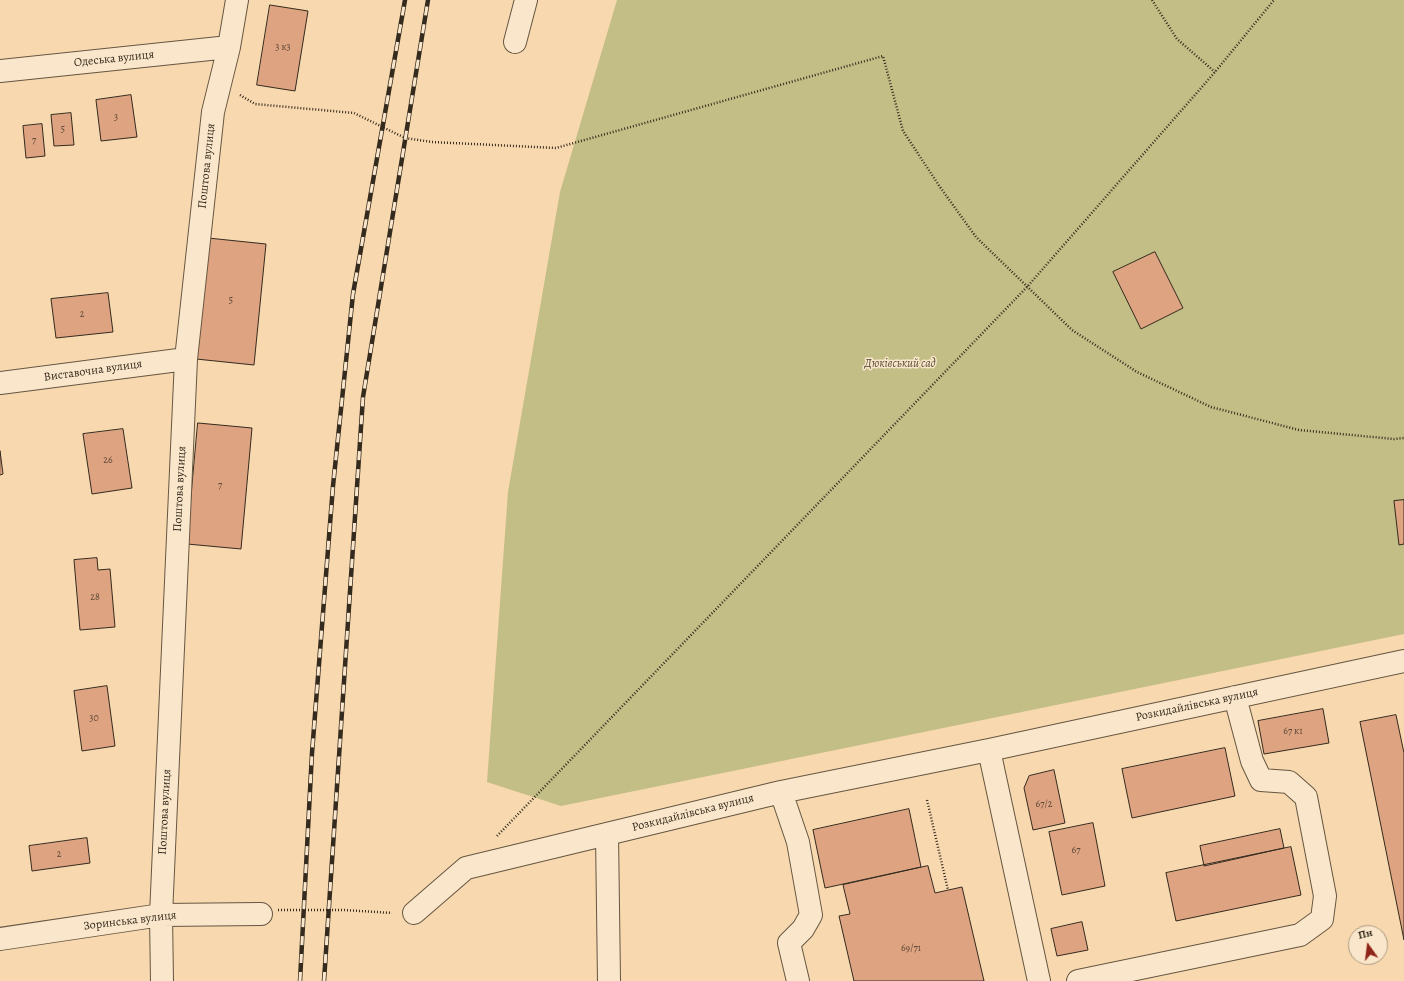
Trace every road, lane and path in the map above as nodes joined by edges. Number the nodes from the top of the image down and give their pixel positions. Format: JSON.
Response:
{"nodes":[{"id":1,"x":237,"y":0,"type":"edge"},
{"id":2,"x":526,"y":0,"type":"edge"},
{"id":3,"x":1152,"y":0,"type":"edge"},
{"id":4,"x":1274,"y":0,"type":"edge"},
{"id":5,"x":515,"y":42,"type":"dead end"},
{"id":6,"x":229,"y":47,"type":"junction"},
{"id":7,"x":0,"y":71,"type":"edge"},
{"id":8,"x":1215,"y":72,"type":"junction"},
{"id":9,"x":238,"y":94,"type":"dead end"},
{"id":10,"x":1027,"y":287,"type":"junction"},
{"id":11,"x":186,"y":359,"type":"junction"},
{"id":12,"x":0,"y":383,"type":"edge"},
{"id":13,"x":1404,"y":438,"type":"edge"},
{"id":14,"x":1404,"y":661,"type":"edge"},
{"id":15,"x":1234,"y":697,"type":"junction"},
{"id":16,"x":989,"y":750,"type":"junction"},
{"id":17,"x":781,"y":792,"type":"junction"},
{"id":18,"x":926,"y":800,"type":"dead end"},
{"id":19,"x":607,"y":834,"type":"junction"},
{"id":20,"x":494,"y":839,"type":"dead end"},
{"id":21,"x":948,"y":890,"type":"dead end"},
{"id":22,"x":270,"y":912,"type":"joint"},
{"id":23,"x":414,"y":914,"type":"joint"},
{"id":24,"x":160,"y":915,"type":"junction"},
{"id":25,"x":0,"y":939,"type":"edge"},
{"id":26,"x":162,"y":981,"type":"edge"},
{"id":27,"x":608,"y":981,"type":"edge"},
{"id":28,"x":798,"y":981,"type":"edge"},
{"id":29,"x":1039,"y":981,"type":"edge"},
{"id":30,"x":1078,"y":981,"type":"edge"}],
"edges":[{"from":1,"to":6,"type":"street","name":"Поштова вулиця"},
{"from":2,"to":5,"type":"street"},
{"from":3,"to":8,"type":"path"},
{"from":4,"to":8,"type":"path"},
{"from":6,"to":7,"type":"street","name":"Одеська вулиця"},
{"from":6,"to":11,"type":"street","name":"Поштова вулиця"},
{"from":8,"to":10,"type":"path"},
{"from":9,"to":10,"type":"path"},
{"from":10,"to":13,"type":"path"},
{"from":10,"to":20,"type":"path"},
{"from":11,"to":12,"type":"street","name":"Виставочна вулиця"},
{"from":11,"to":24,"type":"street","name":"Поштова вулиця"},
{"from":14,"to":15,"type":"street","name":"Розкидайлівська вулиця"},
{"from":15,"to":16,"type":"street","name":"Розкидайлівська вулиця"},
{"from":15,"to":30,"type":"street"},
{"from":16,"to":17,"type":"street","name":"Розкидайлівська вулиця"},
{"from":16,"to":29,"type":"street"},
{"from":17,"to":19,"type":"street","name":"Розкидайлівська вулиця"},
{"from":17,"to":28,"type":"street"},
{"from":18,"to":21,"type":"path"},
{"from":19,"to":23,"type":"street","name":"Розкидайлівська вулиця"},
{"from":19,"to":27,"type":"street"},
{"from":22,"to":23,"type":"path","bridge":true},
{"from":22,"to":24,"type":"street","name":"Зоринська вулиця"},
{"from":24,"to":25,"type":"street","name":"Зоринська вулиця"},
{"from":24,"to":26,"type":"street","name":"Поштова вулиця"}]}
